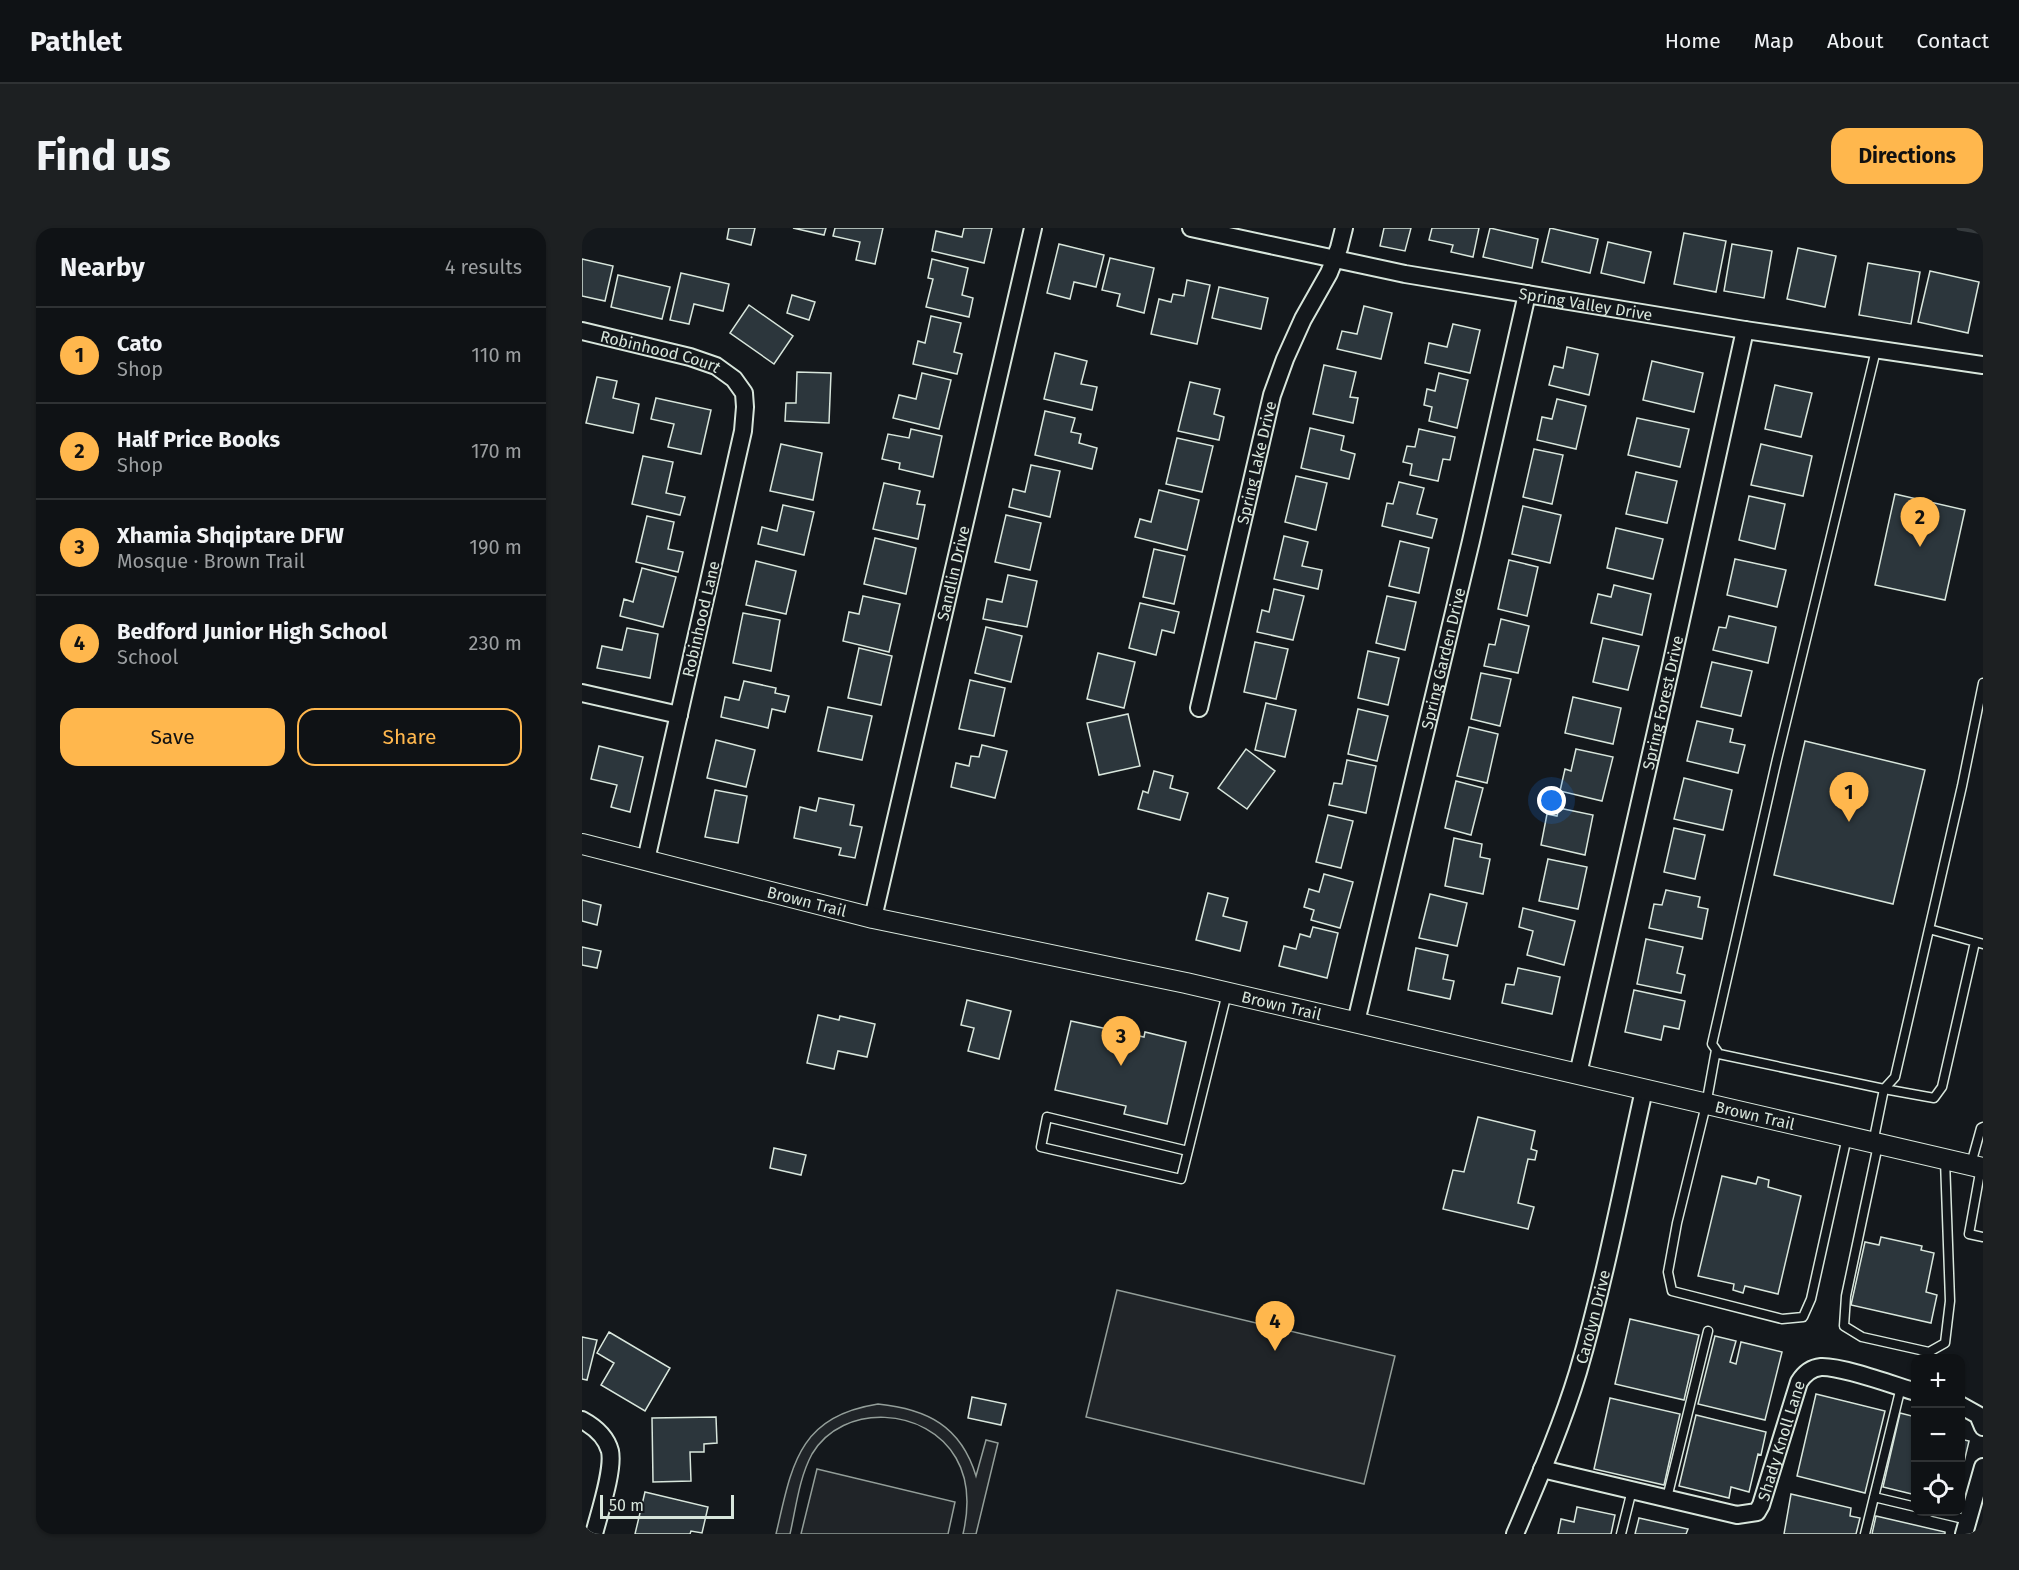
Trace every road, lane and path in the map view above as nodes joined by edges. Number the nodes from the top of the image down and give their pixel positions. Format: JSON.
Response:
{"nodes":[{"id":1,"x":1033,"y":228,"type":"edge"},
{"id":2,"x":1191,"y":228,"type":"edge"},
{"id":3,"x":1344,"y":228,"type":"edge"},
{"id":4,"x":1335,"y":259,"type":"junction"},
{"id":5,"x":1527,"y":294,"type":"junction"},
{"id":6,"x":1745,"y":330,"type":"junction"},
{"id":7,"x":582,"y":331,"type":"edge"},
{"id":8,"x":1876,"y":350,"type":"junction"},
{"id":9,"x":1983,"y":365,"type":"edge"},
{"id":10,"x":734,"y":379,"type":"joint"},
{"id":11,"x":1983,"y":683,"type":"edge"},
{"id":12,"x":582,"y":693,"type":"edge"},
{"id":13,"x":1981,"y":701,"type":"edge"},
{"id":14,"x":1199,"y":708,"type":"dead end"},
{"id":15,"x":679,"y":715,"type":"junction"},
{"id":16,"x":582,"y":844,"type":"edge"},
{"id":17,"x":646,"y":860,"type":"junction"},
{"id":18,"x":873,"y":918,"type":"junction"},
{"id":19,"x":1929,"y":929,"type":"junction"},
{"id":20,"x":1979,"y":943,"type":"edge"},
{"id":21,"x":1227,"y":992,"type":"junction"},
{"id":22,"x":1356,"y":1022,"type":"junction"},
{"id":23,"x":1716,"y":1050,"type":"junction"},
{"id":24,"x":1578,"y":1074,"type":"junction"},
{"id":25,"x":1884,"y":1089,"type":"junction"},
{"id":26,"x":1644,"y":1090,"type":"junction"},
{"id":27,"x":1706,"y":1105,"type":"junction"},
{"id":28,"x":1983,"y":1127,"type":"edge"},
{"id":29,"x":1847,"y":1137,"type":"junction"},
{"id":30,"x":1876,"y":1144,"type":"junction"},
{"id":31,"x":1188,"y":1151,"type":"junction"},
{"id":32,"x":1945,"y":1159,"type":"junction"},
{"id":33,"x":1978,"y":1167,"type":"edge"},
{"id":34,"x":1983,"y":1237,"type":"edge"},
{"id":35,"x":1708,"y":1331,"type":"dead end"},
{"id":36,"x":1908,"y":1390,"type":"edge"},
{"id":37,"x":1965,"y":1408,"type":"edge"},
{"id":38,"x":582,"y":1420,"type":"edge"},
{"id":39,"x":1983,"y":1427,"type":"edge"},
{"id":40,"x":1983,"y":1467,"type":"edge"},
{"id":41,"x":1542,"y":1469,"type":"junction"},
{"id":42,"x":1632,"y":1490,"type":"junction"},
{"id":43,"x":1874,"y":1497,"type":"junction"},
{"id":44,"x":1667,"y":1498,"type":"junction"},
{"id":45,"x":1911,"y":1506,"type":"edge"},
{"id":46,"x":1943,"y":1516,"type":"edge"},
{"id":47,"x":1966,"y":1527,"type":"edge"},
{"id":48,"x":594,"y":1534,"type":"edge"},
{"id":49,"x":1515,"y":1534,"type":"edge"},
{"id":50,"x":1621,"y":1534,"type":"edge"},
{"id":51,"x":1865,"y":1534,"type":"edge"}],
"edges":[{"from":1,"to":18,"type":"street","name":"Sandlin Drive"},
{"from":2,"to":4,"type":"street","name":"Spring Valley Drive"},
{"from":3,"to":4,"type":"street","name":"Spring Lake Drive"},
{"from":4,"to":5,"type":"street","name":"Spring Valley Drive"},
{"from":4,"to":14,"type":"street","name":"Spring Lake Drive"},
{"from":5,"to":6,"type":"street","name":"Spring Valley Drive"},
{"from":5,"to":22,"type":"street","name":"Spring Garden Drive"},
{"from":6,"to":8,"type":"street","name":"Spring Valley Drive"},
{"from":6,"to":24,"type":"street","name":"Spring Forest Drive"},
{"from":7,"to":10,"type":"street","name":"Robinhood Court"},
{"from":8,"to":9,"type":"street","name":"Spring Valley Drive"},
{"from":8,"to":23,"type":"lane"},
{"from":10,"to":15,"type":"street","name":"Robinhood Lane"},
{"from":11,"to":13,"type":"lane"},
{"from":12,"to":15,"type":"street"},
{"from":13,"to":19,"type":"lane"},
{"from":15,"to":17,"type":"street","name":"Robinhood Lane"},
{"from":16,"to":17,"type":"street","name":"Brown Trail"},
{"from":17,"to":18,"type":"street","name":"Brown Trail"},
{"from":18,"to":21,"type":"street","name":"Brown Trail"},
{"from":19,"to":20,"type":"lane"},
{"from":19,"to":25,"type":"lane"},
{"from":20,"to":25,"type":"lane"},
{"from":21,"to":22,"type":"street","name":"Brown Trail"},
{"from":21,"to":31,"type":"lane"},
{"from":22,"to":24,"type":"street","name":"Brown Trail"},
{"from":23,"to":25,"type":"lane"},
{"from":23,"to":27,"type":"lane"},
{"from":24,"to":26,"type":"street","name":"Brown Trail"},
{"from":25,"to":30,"type":"lane"},
{"from":26,"to":27,"type":"street","name":"Brown Trail"},
{"from":26,"to":41,"type":"street","name":"Carolyn Drive"},
{"from":27,"to":29,"type":"street","name":"Brown Trail"},
{"from":27,"to":29,"type":"lane"},
{"from":28,"to":33,"type":"lane"},
{"from":29,"to":30,"type":"street","name":"Brown Trail"},
{"from":30,"to":32,"type":"street","name":"Brown Trail"},
{"from":30,"to":32,"type":"lane"},
{"from":31,"to":31,"type":"lane"},
{"from":32,"to":33,"type":"street","name":"Brown Trail"},
{"from":33,"to":34,"type":"lane"},
{"from":35,"to":44,"type":"lane"},
{"from":36,"to":43,"type":"lane"},
{"from":36,"to":44,"type":"street","name":"Shady Knoll Lane"},
{"from":37,"to":39,"type":"street"},
{"from":38,"to":48,"type":"street"},
{"from":40,"to":47,"type":"street"},
{"from":41,"to":42,"type":"street","name":"Shady Knoll Lane"},
{"from":41,"to":49,"type":"street","name":"Carolyn Drive"},
{"from":42,"to":44,"type":"street","name":"Shady Knoll Lane"},
{"from":42,"to":50,"type":"lane"},
{"from":43,"to":45,"type":"lane"},
{"from":43,"to":51,"type":"lane"},
{"from":46,"to":47,"type":"lane"}]}
